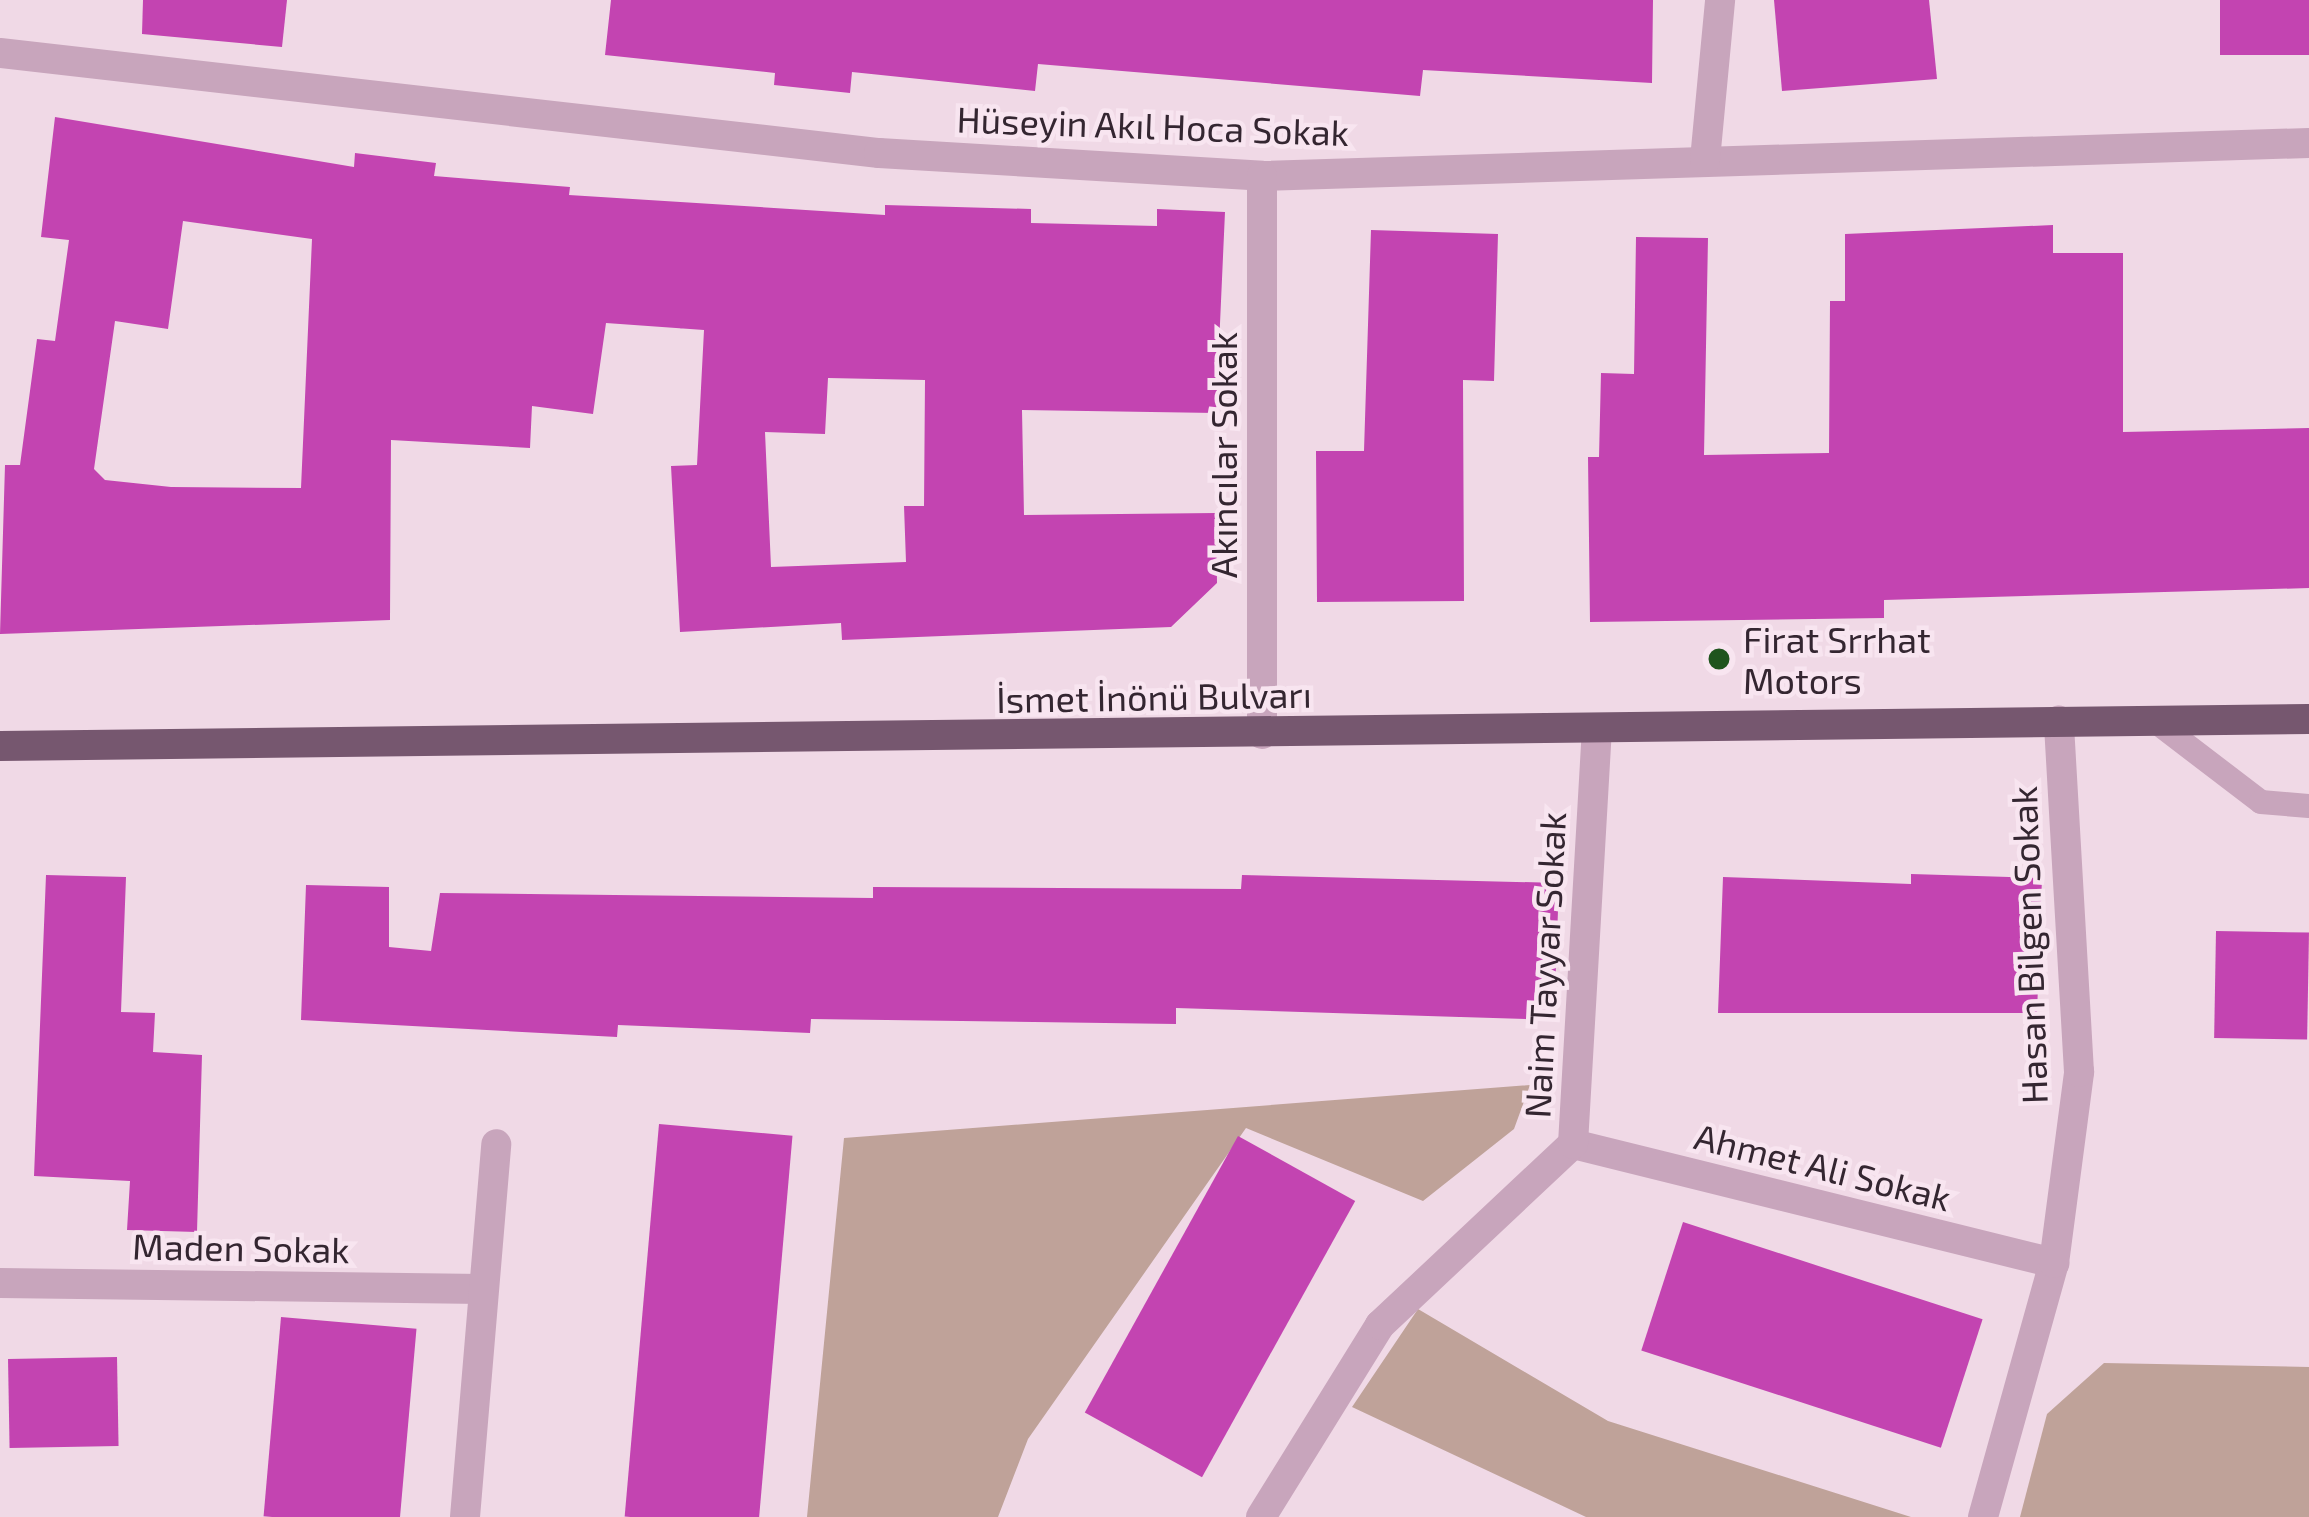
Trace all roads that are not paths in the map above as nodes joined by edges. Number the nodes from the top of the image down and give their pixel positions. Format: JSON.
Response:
{"nodes":[{"id":1,"x":1720,"y":0,"type":"edge"},
{"id":2,"x":0,"y":52,"type":"edge"},
{"id":3,"x":2309,"y":143,"type":"edge"},
{"id":4,"x":1706,"y":160,"type":"junction"},
{"id":5,"x":1262,"y":176,"type":"junction"},
{"id":6,"x":2150,"y":718,"type":"junction"},
{"id":7,"x":2309,"y":719,"type":"edge"},
{"id":8,"x":2059,"y":721,"type":"junction"},
{"id":9,"x":1597,"y":733,"type":"junction"},
{"id":10,"x":1262,"y":734,"type":"junction"},
{"id":11,"x":0,"y":746,"type":"edge"},
{"id":12,"x":2309,"y":806,"type":"edge"},
{"id":13,"x":496,"y":1144,"type":"dead end"},
{"id":14,"x":1573,"y":1144,"type":"junction"},
{"id":15,"x":2054,"y":1263,"type":"junction"},
{"id":16,"x":0,"y":1283,"type":"edge"},
{"id":17,"x":482,"y":1289,"type":"junction"},
{"id":18,"x":465,"y":1517,"type":"edge"},
{"id":19,"x":1261,"y":1517,"type":"edge"},
{"id":20,"x":1983,"y":1517,"type":"edge"}],
"edges":[{"from":1,"to":4,"type":"street"},
{"from":2,"to":5,"type":"street","name":"Hüseyin Akıl Hoca Sokak"},
{"from":3,"to":4,"type":"street","name":"Hüseyin Akıl Hoca Sokak"},
{"from":4,"to":5,"type":"street","name":"Hüseyin Akıl Hoca Sokak"},
{"from":5,"to":10,"type":"street","name":"Akıncılar Sokak"},
{"from":6,"to":7,"type":"main road","name":"İsmet İnönü Bulvarı"},
{"from":6,"to":8,"type":"main road","name":"İsmet İnönü Bulvarı"},
{"from":6,"to":12,"type":"lane"},
{"from":8,"to":9,"type":"main road","name":"İsmet İnönü Bulvarı"},
{"from":8,"to":15,"type":"street","name":"Hasan Bilgen Sokak"},
{"from":9,"to":10,"type":"main road","name":"İsmet İnönü Bulvarı"},
{"from":9,"to":14,"type":"street","name":"Naim Tayyar Sokak"},
{"from":10,"to":11,"type":"main road","name":"İsmet İnönü Bulvarı"},
{"from":13,"to":17,"type":"street"},
{"from":14,"to":15,"type":"street","name":"Ahmet Ali Sokak"},
{"from":14,"to":19,"type":"street","name":"Naim Tayyar Sokak"},
{"from":15,"to":20,"type":"street","name":"Hasan Bilgen Sokak"},
{"from":16,"to":17,"type":"street","name":"Maden Sokak"},
{"from":17,"to":18,"type":"street"}]}
